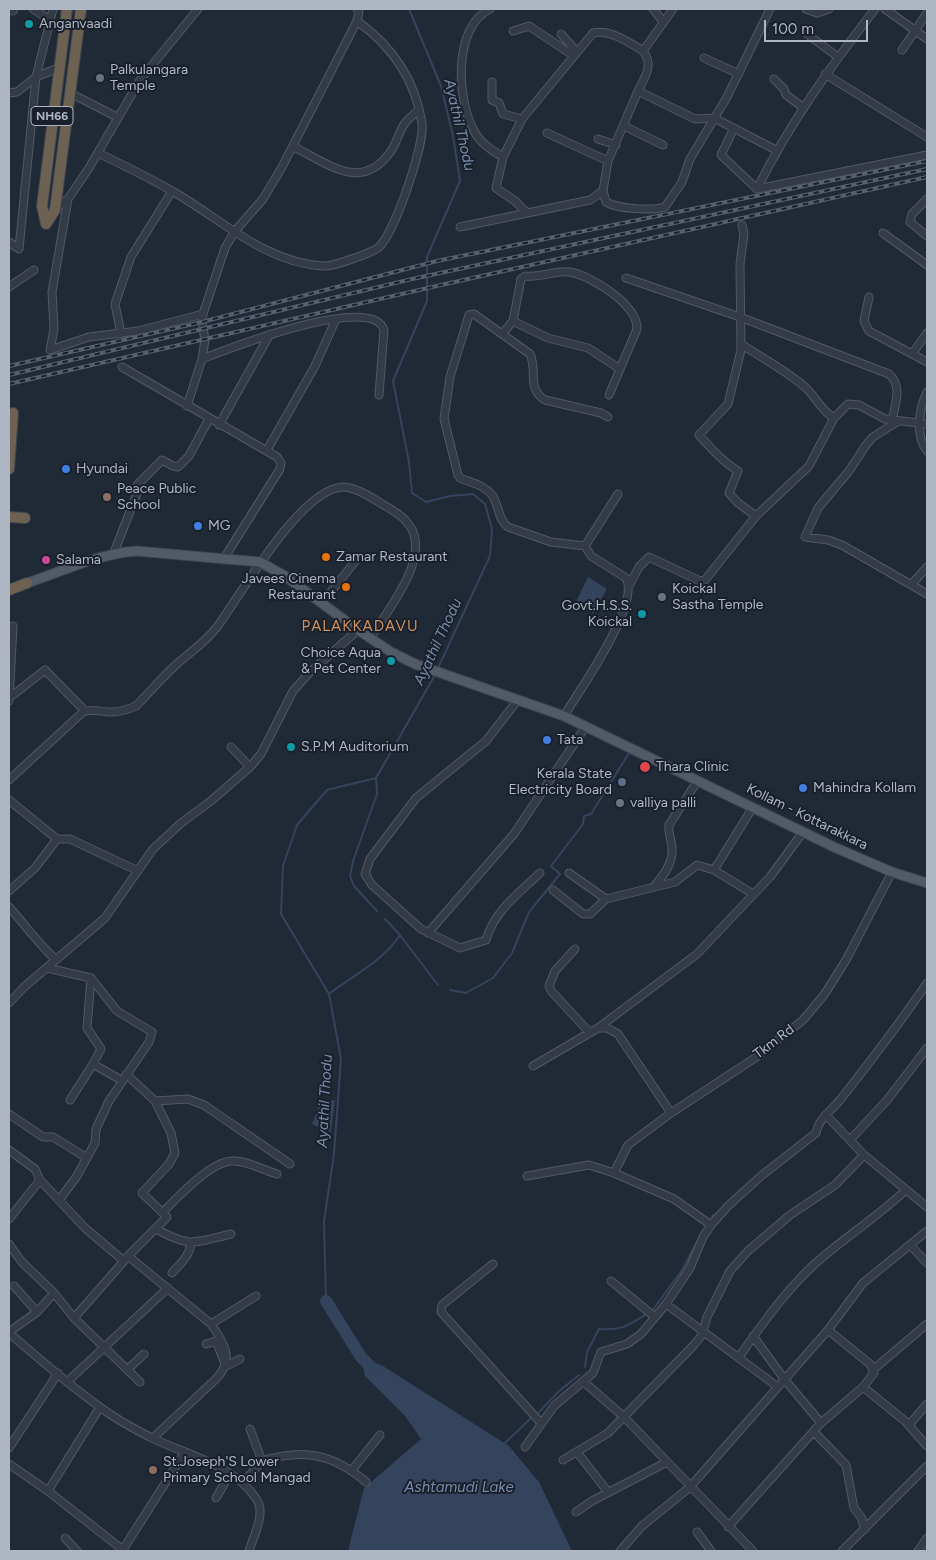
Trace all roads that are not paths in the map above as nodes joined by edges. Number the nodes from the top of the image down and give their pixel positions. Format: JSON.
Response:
{"nodes":[{"id":1,"x":9,"y":9,"type":"edge"},
{"id":2,"x":14,"y":9,"type":"edge"},
{"id":3,"x":34,"y":9,"type":"edge"},
{"id":4,"x":53,"y":9,"type":"edge"},
{"id":5,"x":67,"y":9,"type":"edge"},
{"id":6,"x":81,"y":9,"type":"edge"},
{"id":7,"x":198,"y":9,"type":"edge"},
{"id":8,"x":356,"y":9,"type":"edge"},
{"id":9,"x":490,"y":9,"type":"edge"},
{"id":10,"x":653,"y":9,"type":"edge"},
{"id":11,"x":673,"y":9,"type":"edge"},
{"id":12,"x":770,"y":9,"type":"edge"},
{"id":13,"x":806,"y":9,"type":"edge"},
{"id":14,"x":829,"y":9,"type":"edge"},
{"id":15,"x":875,"y":9,"type":"edge"},
{"id":16,"x":885,"y":9,"type":"edge"},
{"id":17,"x":927,"y":13,"type":"edge"},
{"id":18,"x":50,"y":20,"type":"junction"},
{"id":19,"x":357,"y":21,"type":"junction"},
{"id":20,"x":663,"y":21,"type":"junction"},
{"id":21,"x":915,"y":30,"type":"junction"},
{"id":22,"x":513,"y":31,"type":"dead end"},
{"id":23,"x":561,"y":34,"type":"dead end"},
{"id":24,"x":807,"y":34,"type":"dead end"},
{"id":25,"x":927,"y":39,"type":"edge"},
{"id":26,"x":902,"y":50,"type":"dead end"},
{"id":27,"x":643,"y":51,"type":"junction"},
{"id":28,"x":576,"y":54,"type":"junction"},
{"id":29,"x":838,"y":57,"type":"junction"},
{"id":30,"x":704,"y":58,"type":"dead end"},
{"id":31,"x":58,"y":68,"type":"junction"},
{"id":32,"x":739,"y":74,"type":"junction"},
{"id":33,"x":825,"y":74,"type":"junction"},
{"id":34,"x":36,"y":77,"type":"junction"},
{"id":35,"x":774,"y":79,"type":"dead end"},
{"id":36,"x":492,"y":82,"type":"dead end"},
{"id":37,"x":638,"y":91,"type":"junction"},
{"id":38,"x":9,"y":93,"type":"edge"},
{"id":39,"x":70,"y":93,"type":"junction"},
{"id":40,"x":804,"y":108,"type":"junction"},
{"id":41,"x":419,"y":109,"type":"junction"},
{"id":42,"x":117,"y":117,"type":"junction"},
{"id":43,"x":714,"y":118,"type":"junction"},
{"id":44,"x":522,"y":119,"type":"junction"},
{"id":45,"x":624,"y":126,"type":"junction"},
{"id":46,"x":734,"y":128,"type":"junction"},
{"id":47,"x":547,"y":133,"type":"dead end"},
{"id":48,"x":927,"y":137,"type":"edge"},
{"id":49,"x":598,"y":139,"type":"dead end"},
{"id":50,"x":616,"y":145,"type":"junction"},
{"id":51,"x":663,"y":145,"type":"dead end"},
{"id":52,"x":294,"y":147,"type":"junction"},
{"id":53,"x":776,"y":150,"type":"junction"},
{"id":54,"x":98,"y":153,"type":"junction"},
{"id":55,"x":927,"y":155,"type":"edge"},
{"id":56,"x":503,"y":158,"type":"junction"},
{"id":57,"x":608,"y":161,"type":"junction"},
{"id":58,"x":757,"y":189,"type":"junction"},
{"id":59,"x":172,"y":190,"type":"junction"},
{"id":60,"x":604,"y":190,"type":"junction"},
{"id":61,"x":68,"y":199,"type":"junction"},
{"id":62,"x":927,"y":199,"type":"edge"},
{"id":63,"x":55,"y":208,"type":"junction"},
{"id":64,"x":527,"y":213,"type":"junction"},
{"id":65,"x":742,"y":224,"type":"dead end"},
{"id":66,"x":460,"y":228,"type":"dead end"},
{"id":67,"x":236,"y":231,"type":"junction"},
{"id":68,"x":883,"y":233,"type":"dead end"},
{"id":69,"x":927,"y":236,"type":"edge"},
{"id":70,"x":9,"y":242,"type":"edge"},
{"id":71,"x":927,"y":265,"type":"edge"},
{"id":72,"x":34,"y":270,"type":"dead end"},
{"id":73,"x":626,"y":278,"type":"dead end"},
{"id":74,"x":9,"y":287,"type":"edge"},
{"id":75,"x":869,"y":297,"type":"dead end"},
{"id":76,"x":203,"y":314,"type":"junction"},
{"id":77,"x":740,"y":317,"type":"junction"},
{"id":78,"x":336,"y":319,"type":"junction"},
{"id":79,"x":513,"y":321,"type":"junction"},
{"id":80,"x":927,"y":333,"type":"edge"},
{"id":81,"x":121,"y":334,"type":"junction"},
{"id":82,"x":270,"y":334,"type":"junction"},
{"id":83,"x":502,"y":334,"type":"junction"},
{"id":84,"x":742,"y":344,"type":"junction"},
{"id":85,"x":912,"y":354,"type":"junction"},
{"id":86,"x":202,"y":359,"type":"junction"},
{"id":87,"x":927,"y":362,"type":"edge"},
{"id":88,"x":122,"y":367,"type":"dead end"},
{"id":89,"x":620,"y":369,"type":"junction"},
{"id":90,"x":927,"y":392,"type":"edge"},
{"id":91,"x":379,"y":395,"type":"dead end"},
{"id":92,"x":609,"y":395,"type":"dead end"},
{"id":93,"x":187,"y":406,"type":"junction"},
{"id":94,"x":13,"y":412,"type":"dead end"},
{"id":95,"x":608,"y":417,"type":"dead end"},
{"id":96,"x":210,"y":418,"type":"junction"},
{"id":97,"x":834,"y":418,"type":"junction"},
{"id":98,"x":894,"y":422,"type":"junction"},
{"id":99,"x":923,"y":424,"type":"edge"},
{"id":100,"x":220,"y":425,"type":"junction"},
{"id":101,"x":267,"y":450,"type":"junction"},
{"id":102,"x":927,"y":451,"type":"edge"},
{"id":103,"x":9,"y":466,"type":"edge"},
{"id":104,"x":618,"y":494,"type":"dead end"},
{"id":105,"x":756,"y":516,"type":"junction"},
{"id":106,"x":9,"y":517,"type":"edge"},
{"id":107,"x":25,"y":518,"type":"dead end"},
{"id":108,"x":585,"y":546,"type":"junction"},
{"id":109,"x":113,"y":554,"type":"junction"},
{"id":110,"x":357,"y":559,"type":"dead end"},
{"id":111,"x":223,"y":560,"type":"junction"},
{"id":112,"x":260,"y":562,"type":"junction"},
{"id":113,"x":927,"y":567,"type":"edge"},
{"id":114,"x":27,"y":584,"type":"joint"},
{"id":115,"x":630,"y":584,"type":"junction"},
{"id":116,"x":912,"y":585,"type":"junction"},
{"id":117,"x":9,"y":590,"type":"edge"},
{"id":118,"x":927,"y":594,"type":"edge"},
{"id":119,"x":322,"y":603,"type":"junction"},
{"id":120,"x":13,"y":626,"type":"dead end"},
{"id":121,"x":358,"y":630,"type":"junction"},
{"id":122,"x":370,"y":638,"type":"junction"},
{"id":123,"x":9,"y":698,"type":"edge"},
{"id":124,"x":517,"y":700,"type":"junction"},
{"id":125,"x":9,"y":702,"type":"edge"},
{"id":126,"x":85,"y":711,"type":"junction"},
{"id":127,"x":564,"y":716,"type":"junction"},
{"id":128,"x":586,"y":726,"type":"junction"},
{"id":129,"x":231,"y":747,"type":"dead end"},
{"id":130,"x":250,"y":767,"type":"junction"},
{"id":131,"x":9,"y":780,"type":"edge"},
{"id":132,"x":698,"y":780,"type":"junction"},
{"id":133,"x":9,"y":800,"type":"edge"},
{"id":134,"x":753,"y":807,"type":"junction"},
{"id":135,"x":803,"y":832,"type":"junction"},
{"id":136,"x":57,"y":839,"type":"junction"},
{"id":137,"x":714,"y":870,"type":"junction"},
{"id":138,"x":138,"y":871,"type":"junction"},
{"id":139,"x":569,"y":872,"type":"dead end"},
{"id":140,"x":892,"y":872,"type":"junction"},
{"id":141,"x":540,"y":873,"type":"dead end"},
{"id":142,"x":927,"y":883,"type":"edge"},
{"id":143,"x":655,"y":886,"type":"junction"},
{"id":144,"x":553,"y":890,"type":"dead end"},
{"id":145,"x":9,"y":891,"type":"edge"},
{"id":146,"x":753,"y":894,"type":"junction"},
{"id":147,"x":606,"y":899,"type":"junction"},
{"id":148,"x":9,"y":907,"type":"edge"},
{"id":149,"x":428,"y":934,"type":"junction"},
{"id":150,"x":575,"y":949,"type":"dead end"},
{"id":151,"x":56,"y":960,"type":"junction"},
{"id":152,"x":47,"y":968,"type":"junction"},
{"id":153,"x":91,"y":978,"type":"junction"},
{"id":154,"x":927,"y":983,"type":"edge"},
{"id":155,"x":9,"y":1003,"type":"edge"},
{"id":156,"x":598,"y":1028,"type":"junction"},
{"id":157,"x":590,"y":1033,"type":"junction"},
{"id":158,"x":927,"y":1048,"type":"edge"},
{"id":159,"x":93,"y":1064,"type":"junction"},
{"id":160,"x":533,"y":1066,"type":"dead end"},
{"id":161,"x":124,"y":1077,"type":"junction"},
{"id":162,"x":70,"y":1100,"type":"dead end"},
{"id":163,"x":155,"y":1101,"type":"junction"},
{"id":164,"x":671,"y":1113,"type":"junction"},
{"id":165,"x":9,"y":1114,"type":"edge"},
{"id":166,"x":826,"y":1115,"type":"junction"},
{"id":167,"x":850,"y":1140,"type":"junction"},
{"id":168,"x":9,"y":1150,"type":"edge"},
{"id":169,"x":864,"y":1155,"type":"junction"},
{"id":170,"x":87,"y":1158,"type":"junction"},
{"id":171,"x":290,"y":1164,"type":"dead end"},
{"id":172,"x":614,"y":1173,"type":"junction"},
{"id":173,"x":277,"y":1174,"type":"dead end"},
{"id":174,"x":527,"y":1176,"type":"dead end"},
{"id":175,"x":40,"y":1180,"type":"junction"},
{"id":176,"x":906,"y":1190,"type":"junction"},
{"id":177,"x":60,"y":1199,"type":"junction"},
{"id":178,"x":927,"y":1207,"type":"edge"},
{"id":179,"x":163,"y":1212,"type":"junction"},
{"id":180,"x":9,"y":1220,"type":"edge"},
{"id":181,"x":711,"y":1225,"type":"junction"},
{"id":182,"x":156,"y":1229,"type":"junction"},
{"id":183,"x":927,"y":1231,"type":"edge"},
{"id":184,"x":231,"y":1234,"type":"dead end"},
{"id":185,"x":191,"y":1243,"type":"junction"},
{"id":186,"x":9,"y":1244,"type":"edge"},
{"id":187,"x":911,"y":1246,"type":"junction"},
{"id":188,"x":126,"y":1259,"type":"junction"},
{"id":189,"x":927,"y":1263,"type":"edge"},
{"id":190,"x":493,"y":1264,"type":"dead end"},
{"id":191,"x":172,"y":1273,"type":"dead end"},
{"id":192,"x":611,"y":1281,"type":"dead end"},
{"id":193,"x":14,"y":1286,"type":"dead end"},
{"id":194,"x":168,"y":1288,"type":"junction"},
{"id":195,"x":54,"y":1293,"type":"junction"},
{"id":196,"x":256,"y":1296,"type":"dead end"},
{"id":197,"x":666,"y":1304,"type":"junction"},
{"id":198,"x":36,"y":1312,"type":"junction"},
{"id":199,"x":656,"y":1317,"type":"junction"},
{"id":200,"x":74,"y":1318,"type":"junction"},
{"id":201,"x":211,"y":1324,"type":"junction"},
{"id":202,"x":927,"y":1324,"type":"edge"},
{"id":203,"x":703,"y":1330,"type":"junction"},
{"id":204,"x":828,"y":1330,"type":"junction"},
{"id":205,"x":9,"y":1333,"type":"edge"},
{"id":206,"x":753,"y":1336,"type":"junction"},
{"id":207,"x":206,"y":1344,"type":"dead end"},
{"id":208,"x":105,"y":1348,"type":"junction"},
{"id":209,"x":144,"y":1354,"type":"dead end"},
{"id":210,"x":739,"y":1356,"type":"junction"},
{"id":211,"x":240,"y":1359,"type":"dead end"},
{"id":212,"x":226,"y":1366,"type":"junction"},
{"id":213,"x":128,"y":1369,"type":"junction"},
{"id":214,"x":874,"y":1369,"type":"junction"},
{"id":215,"x":58,"y":1373,"type":"junction"},
{"id":216,"x":785,"y":1380,"type":"junction"},
{"id":217,"x":68,"y":1381,"type":"junction"},
{"id":218,"x":140,"y":1382,"type":"dead end"},
{"id":219,"x":584,"y":1382,"type":"junction"},
{"id":220,"x":778,"y":1387,"type":"junction"},
{"id":221,"x":863,"y":1387,"type":"junction"},
{"id":222,"x":927,"y":1404,"type":"edge"},
{"id":223,"x":100,"y":1407,"type":"junction"},
{"id":224,"x":624,"y":1417,"type":"junction"},
{"id":225,"x":541,"y":1423,"type":"junction"},
{"id":226,"x":821,"y":1424,"type":"junction"},
{"id":227,"x":909,"y":1425,"type":"junction"},
{"id":228,"x":250,"y":1428,"type":"dead end"},
{"id":229,"x":814,"y":1432,"type":"junction"},
{"id":230,"x":380,"y":1435,"type":"dead end"},
{"id":231,"x":153,"y":1438,"type":"junction"},
{"id":232,"x":927,"y":1446,"type":"edge"},
{"id":233,"x":9,"y":1447,"type":"edge"},
{"id":234,"x":525,"y":1447,"type":"dead end"},
{"id":235,"x":185,"y":1452,"type":"junction"},
{"id":236,"x":577,"y":1452,"type":"junction"},
{"id":237,"x":262,"y":1460,"type":"junction"},
{"id":238,"x":563,"y":1460,"type":"dead end"},
{"id":239,"x":667,"y":1462,"type":"junction"},
{"id":240,"x":9,"y":1464,"type":"edge"},
{"id":241,"x":927,"y":1466,"type":"edge"},
{"id":242,"x":352,"y":1470,"type":"junction"},
{"id":243,"x":230,"y":1474,"type":"junction"},
{"id":244,"x":244,"y":1482,"type":"junction"},
{"id":245,"x":366,"y":1482,"type":"dead end"},
{"id":246,"x":690,"y":1487,"type":"junction"},
{"id":247,"x":48,"y":1491,"type":"junction"},
{"id":248,"x":608,"y":1492,"type":"junction"},
{"id":249,"x":216,"y":1498,"type":"dead end"},
{"id":250,"x":576,"y":1512,"type":"dead end"},
{"id":251,"x":728,"y":1527,"type":"junction"},
{"id":252,"x":865,"y":1529,"type":"junction"},
{"id":253,"x":697,"y":1532,"type":"dead end"},
{"id":254,"x":65,"y":1538,"type":"dead end"},
{"id":255,"x":927,"y":1538,"type":"edge"},
{"id":256,"x":749,"y":1550,"type":"edge"},
{"id":257,"x":76,"y":1551,"type":"edge"},
{"id":258,"x":123,"y":1551,"type":"edge"},
{"id":259,"x":249,"y":1551,"type":"edge"},
{"id":260,"x":620,"y":1551,"type":"edge"},
{"id":261,"x":711,"y":1551,"type":"edge"},
{"id":262,"x":842,"y":1551,"type":"edge"},
{"id":263,"x":918,"y":1551,"type":"edge"}],
"edges":[{"from":1,"to":2,"type":"street"},
{"from":3,"to":18,"type":"street"},
{"from":4,"to":18,"type":"street"},
{"from":5,"to":31,"type":"highway","number":"NH66"},
{"from":6,"to":39,"type":"highway"},
{"from":7,"to":42,"type":"street"},
{"from":8,"to":19,"type":"street"},
{"from":9,"to":56,"type":"street"},
{"from":10,"to":20,"type":"street"},
{"from":11,"to":20,"type":"street"},
{"from":12,"to":32,"type":"street"},
{"from":13,"to":14,"type":"street"},
{"from":15,"to":29,"type":"street"},
{"from":16,"to":21,"type":"street"},
{"from":17,"to":21,"type":"street"},
{"from":18,"to":34,"type":"street"},
{"from":19,"to":41,"type":"street"},
{"from":19,"to":52,"type":"street"},
{"from":20,"to":27,"type":"street"},
{"from":21,"to":25,"type":"street"},
{"from":21,"to":26,"type":"street"},
{"from":22,"to":28,"type":"street"},
{"from":23,"to":28,"type":"street"},
{"from":24,"to":29,"type":"street"},
{"from":27,"to":28,"type":"street"},
{"from":27,"to":37,"type":"street"},
{"from":28,"to":44,"type":"street"},
{"from":29,"to":33,"type":"street"},
{"from":30,"to":32,"type":"street"},
{"from":31,"to":34,"type":"street"},
{"from":31,"to":63,"type":"highway","number":"NH66"},
{"from":32,"to":43,"type":"street"},
{"from":33,"to":40,"type":"street"},
{"from":33,"to":48,"type":"street"},
{"from":34,"to":38,"type":"street"},
{"from":34,"to":70,"type":"street"},
{"from":35,"to":40,"type":"street"},
{"from":36,"to":44,"type":"street"},
{"from":37,"to":43,"type":"street"},
{"from":37,"to":45,"type":"street"},
{"from":39,"to":42,"type":"street"},
{"from":39,"to":63,"type":"highway"},
{"from":40,"to":53,"type":"street"},
{"from":41,"to":52,"type":"street"},
{"from":41,"to":67,"type":"street"},
{"from":42,"to":54,"type":"street"},
{"from":43,"to":46,"type":"street"},
{"from":43,"to":60,"type":"street"},
{"from":44,"to":56,"type":"street"},
{"from":45,"to":50,"type":"street"},
{"from":45,"to":51,"type":"street"},
{"from":46,"to":53,"type":"street"},
{"from":46,"to":58,"type":"street"},
{"from":47,"to":57,"type":"street"},
{"from":49,"to":50,"type":"street"},
{"from":50,"to":57,"type":"street"},
{"from":52,"to":67,"type":"street"},
{"from":53,"to":58,"type":"street"},
{"from":54,"to":59,"type":"street"},
{"from":54,"to":61,"type":"street"},
{"from":55,"to":58,"type":"street"},
{"from":56,"to":64,"type":"street"},
{"from":57,"to":60,"type":"street"},
{"from":59,"to":67,"type":"street"},
{"from":59,"to":81,"type":"street"},
{"from":60,"to":64,"type":"street"},
{"from":61,"to":63,"type":"street"},
{"from":61,"to":81,"type":"street"},
{"from":62,"to":69,"type":"street"},
{"from":64,"to":66,"type":"street"},
{"from":65,"to":77,"type":"street"},
{"from":67,"to":76,"type":"street"},
{"from":68,"to":71,"type":"street"},
{"from":72,"to":74,"type":"street"},
{"from":73,"to":77,"type":"street"},
{"from":75,"to":85,"type":"street"},
{"from":76,"to":81,"type":"street"},
{"from":76,"to":86,"type":"street"},
{"from":77,"to":84,"type":"street"},
{"from":77,"to":98,"type":"street"},
{"from":78,"to":82,"type":"street"},
{"from":78,"to":91,"type":"street"},
{"from":78,"to":101,"type":"street"},
{"from":79,"to":83,"type":"street"},
{"from":79,"to":89,"type":"street"},
{"from":79,"to":89,"type":"street"},
{"from":80,"to":85,"type":"street"},
{"from":82,"to":86,"type":"street"},
{"from":82,"to":100,"type":"street"},
{"from":83,"to":95,"type":"street"},
{"from":83,"to":108,"type":"street"},
{"from":84,"to":97,"type":"street"},
{"from":84,"to":105,"type":"street"},
{"from":85,"to":87,"type":"street"},
{"from":86,"to":93,"type":"street"},
{"from":88,"to":93,"type":"street"},
{"from":89,"to":92,"type":"street"},
{"from":90,"to":99,"type":"street"},
{"from":93,"to":96,"type":"street"},
{"from":94,"to":103,"type":"highway"},
{"from":96,"to":100,"type":"street"},
{"from":96,"to":109,"type":"street"},
{"from":97,"to":98,"type":"street"},
{"from":97,"to":105,"type":"street"},
{"from":98,"to":99,"type":"street"},
{"from":98,"to":116,"type":"street"},
{"from":99,"to":102,"type":"street"},
{"from":100,"to":101,"type":"street"},
{"from":101,"to":111,"type":"street"},
{"from":104,"to":108,"type":"street"},
{"from":105,"to":115,"type":"street"},
{"from":106,"to":107,"type":"highway"},
{"from":108,"to":115,"type":"street"},
{"from":109,"to":111,"type":"main road"},
{"from":109,"to":114,"type":"main road"},
{"from":110,"to":119,"type":"street"},
{"from":111,"to":112,"type":"main road"},
{"from":112,"to":119,"type":"main road"},
{"from":112,"to":122,"type":"street"},
{"from":112,"to":126,"type":"street"},
{"from":113,"to":116,"type":"street"},
{"from":114,"to":117,"type":"highway"},
{"from":115,"to":127,"type":"street"},
{"from":116,"to":118,"type":"street"},
{"from":119,"to":121,"type":"main road"},
{"from":120,"to":123,"type":"street"},
{"from":121,"to":122,"type":"main road"},
{"from":121,"to":130,"type":"street"},
{"from":122,"to":124,"type":"main road","name":"Kollam - Kottarakkara"},
{"from":123,"to":125,"type":"street"},
{"from":123,"to":126,"type":"street"},
{"from":124,"to":127,"type":"main road","name":"Kollam - Kottarakkara"},
{"from":124,"to":149,"type":"street"},
{"from":126,"to":131,"type":"street"},
{"from":127,"to":128,"type":"main road","name":"Kollam - Kottarakkara"},
{"from":128,"to":132,"type":"main road","name":"Kollam - Kottarakkara"},
{"from":128,"to":149,"type":"street"},
{"from":129,"to":130,"type":"street"},
{"from":130,"to":138,"type":"street"},
{"from":132,"to":134,"type":"main road","name":"Kollam - Kottarakkara"},
{"from":132,"to":143,"type":"street"},
{"from":133,"to":136,"type":"street"},
{"from":134,"to":135,"type":"main road","name":"Kollam - Kottarakkara"},
{"from":134,"to":137,"type":"street"},
{"from":135,"to":140,"type":"main road","name":"Kollam - Kottarakkara"},
{"from":135,"to":146,"type":"street"},
{"from":136,"to":138,"type":"street"},
{"from":136,"to":145,"type":"street"},
{"from":137,"to":143,"type":"street"},
{"from":137,"to":146,"type":"street"},
{"from":138,"to":151,"type":"street"},
{"from":139,"to":147,"type":"street"},
{"from":140,"to":142,"type":"main road","name":"Kollam - Kottarakkara"},
{"from":140,"to":164,"type":"street","name":"Tkm Rd"},
{"from":141,"to":149,"type":"street"},
{"from":143,"to":147,"type":"street"},
{"from":144,"to":147,"type":"street"},
{"from":146,"to":156,"type":"street"},
{"from":148,"to":151,"type":"street"},
{"from":150,"to":157,"type":"street"},
{"from":151,"to":152,"type":"street"},
{"from":152,"to":153,"type":"street"},
{"from":152,"to":155,"type":"street"},
{"from":153,"to":159,"type":"street"},
{"from":153,"to":161,"type":"street"},
{"from":154,"to":166,"type":"street"},
{"from":156,"to":157,"type":"street"},
{"from":156,"to":164,"type":"street"},
{"from":157,"to":160,"type":"street"},
{"from":158,"to":167,"type":"street"},
{"from":159,"to":161,"type":"street"},
{"from":159,"to":162,"type":"street"},
{"from":161,"to":163,"type":"street"},
{"from":161,"to":170,"type":"street"},
{"from":163,"to":171,"type":"street"},
{"from":163,"to":179,"type":"street"},
{"from":164,"to":172,"type":"street","name":"Tkm Rd"},
{"from":165,"to":170,"type":"street"},
{"from":166,"to":167,"type":"street"},
{"from":166,"to":181,"type":"street"},
{"from":167,"to":169,"type":"street"},
{"from":168,"to":175,"type":"street"},
{"from":169,"to":176,"type":"street"},
{"from":169,"to":203,"type":"street"},
{"from":170,"to":177,"type":"street"},
{"from":172,"to":174,"type":"street"},
{"from":172,"to":181,"type":"street"},
{"from":173,"to":179,"type":"street"},
{"from":175,"to":177,"type":"street"},
{"from":175,"to":180,"type":"street"},
{"from":176,"to":178,"type":"street"},
{"from":176,"to":206,"type":"street"},
{"from":177,"to":188,"type":"street"},
{"from":179,"to":182,"type":"street"},
{"from":181,"to":197,"type":"street"},
{"from":182,"to":185,"type":"street"},
{"from":182,"to":188,"type":"street"},
{"from":183,"to":187,"type":"street"},
{"from":184,"to":185,"type":"street"},
{"from":185,"to":191,"type":"street"},
{"from":186,"to":195,"type":"street"},
{"from":187,"to":189,"type":"street"},
{"from":187,"to":204,"type":"street"},
{"from":188,"to":194,"type":"street"},
{"from":188,"to":200,"type":"street"},
{"from":190,"to":225,"type":"street"},
{"from":192,"to":199,"type":"street"},
{"from":193,"to":198,"type":"street"},
{"from":194,"to":201,"type":"street"},
{"from":194,"to":208,"type":"street"},
{"from":195,"to":198,"type":"street"},
{"from":195,"to":200,"type":"street"},
{"from":196,"to":201,"type":"street"},
{"from":197,"to":199,"type":"street"},
{"from":197,"to":203,"type":"street"},
{"from":198,"to":205,"type":"street"},
{"from":199,"to":219,"type":"street"},
{"from":200,"to":208,"type":"street"},
{"from":201,"to":212,"type":"street"},
{"from":202,"to":214,"type":"street"},
{"from":203,"to":210,"type":"street"},
{"from":203,"to":224,"type":"street"},
{"from":204,"to":214,"type":"street"},
{"from":204,"to":216,"type":"street"},
{"from":205,"to":215,"type":"street"},
{"from":206,"to":210,"type":"street"},
{"from":206,"to":216,"type":"street"},
{"from":207,"to":212,"type":"street"},
{"from":208,"to":213,"type":"street"},
{"from":208,"to":217,"type":"street"},
{"from":209,"to":213,"type":"street"},
{"from":210,"to":220,"type":"street"},
{"from":211,"to":212,"type":"street"},
{"from":212,"to":231,"type":"street"},
{"from":213,"to":218,"type":"street"},
{"from":214,"to":221,"type":"street"},
{"from":215,"to":217,"type":"street"},
{"from":215,"to":233,"type":"street"},
{"from":216,"to":220,"type":"street"},
{"from":216,"to":226,"type":"street"},
{"from":217,"to":223,"type":"street"},
{"from":219,"to":224,"type":"street"},
{"from":219,"to":225,"type":"street"},
{"from":220,"to":246,"type":"street"},
{"from":221,"to":226,"type":"street"},
{"from":221,"to":227,"type":"street"},
{"from":222,"to":227,"type":"street"},
{"from":223,"to":231,"type":"street"},
{"from":223,"to":247,"type":"street"},
{"from":224,"to":236,"type":"street"},
{"from":224,"to":239,"type":"street"},
{"from":225,"to":234,"type":"street"},
{"from":226,"to":229,"type":"street"},
{"from":227,"to":232,"type":"street"},
{"from":228,"to":237,"type":"street"},
{"from":229,"to":251,"type":"street"},
{"from":229,"to":252,"type":"street"},
{"from":230,"to":242,"type":"street"},
{"from":231,"to":235,"type":"street"},
{"from":235,"to":243,"type":"street"},
{"from":235,"to":258,"type":"street"},
{"from":236,"to":238,"type":"street"},
{"from":236,"to":248,"type":"street"},
{"from":237,"to":242,"type":"street"},
{"from":237,"to":244,"type":"street"},
{"from":239,"to":246,"type":"street"},
{"from":239,"to":248,"type":"street"},
{"from":240,"to":247,"type":"street"},
{"from":241,"to":252,"type":"street"},
{"from":242,"to":245,"type":"street"},
{"from":243,"to":244,"type":"street"},
{"from":243,"to":249,"type":"street"},
{"from":244,"to":259,"type":"street"},
{"from":246,"to":251,"type":"street"},
{"from":246,"to":260,"type":"street"},
{"from":247,"to":258,"type":"street"},
{"from":248,"to":250,"type":"street"},
{"from":251,"to":256,"type":"street"},
{"from":252,"to":262,"type":"street"},
{"from":253,"to":261,"type":"street"},
{"from":254,"to":257,"type":"street"},
{"from":255,"to":263,"type":"street"}]}
